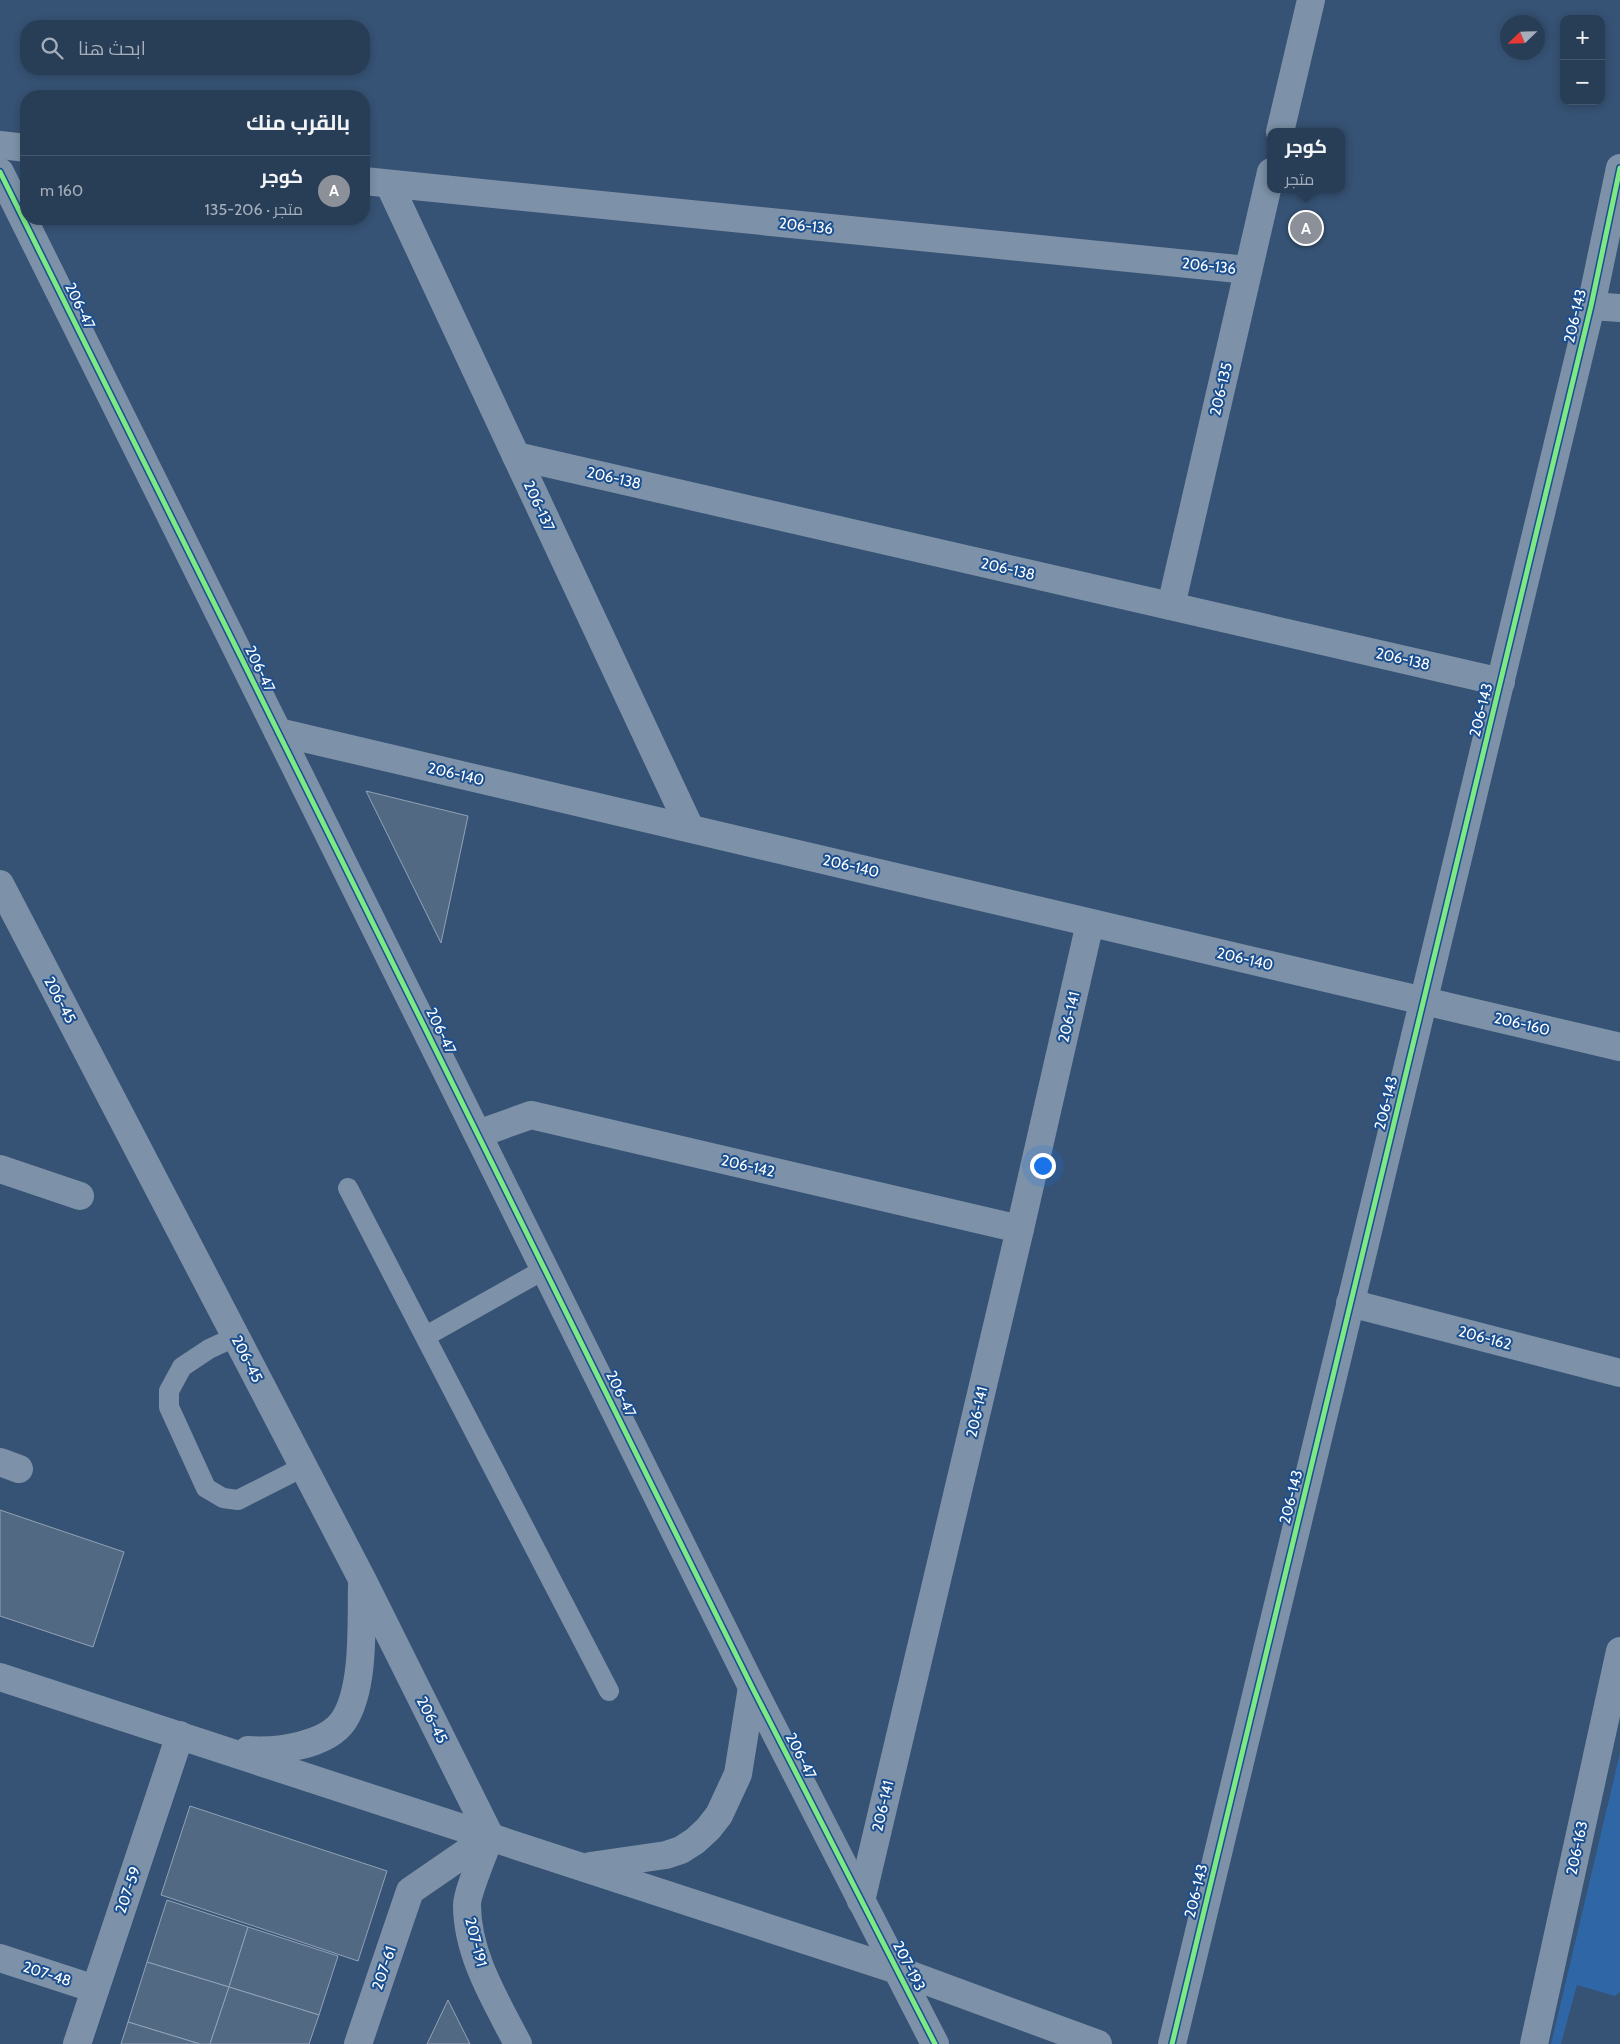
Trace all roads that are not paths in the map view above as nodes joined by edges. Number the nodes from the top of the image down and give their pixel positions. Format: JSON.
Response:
{"nodes":[{"id":1,"x":1311,"y":0,"type":"edge"},
{"id":2,"x":1281,"y":128,"type":"edge"},
{"id":3,"x":0,"y":145,"type":"edge"},
{"id":4,"x":20,"y":147,"type":"edge"},
{"id":5,"x":1620,"y":168,"type":"edge"},
{"id":6,"x":0,"y":172,"type":"edge"},
{"id":7,"x":376,"y":183,"type":"edge"},
{"id":8,"x":1267,"y":189,"type":"edge"},
{"id":9,"x":20,"y":212,"type":"edge"},
{"id":10,"x":26,"y":225,"type":"edge"},
{"id":11,"x":1248,"y":270,"type":"junction"},
{"id":12,"x":1591,"y":306,"type":"junction"},
{"id":13,"x":1620,"y":308,"type":"edge"},
{"id":14,"x":516,"y":456,"type":"junction"},
{"id":15,"x":1171,"y":606,"type":"junction"},
{"id":16,"x":1500,"y":682,"type":"junction"},
{"id":17,"x":278,"y":732,"type":"junction"},
{"id":18,"x":690,"y":828,"type":"junction"},
{"id":19,"x":1,"y":892,"type":"edge"},
{"id":20,"x":1090,"y":922,"type":"junction"},
{"id":21,"x":1423,"y":1001,"type":"junction"},
{"id":22,"x":1620,"y":1047,"type":"edge"},
{"id":23,"x":478,"y":1134,"type":"junction"},
{"id":24,"x":0,"y":1169,"type":"edge"},
{"id":25,"x":348,"y":1188,"type":"dead end"},
{"id":26,"x":80,"y":1196,"type":"dead end"},
{"id":27,"x":1020,"y":1229,"type":"junction"},
{"id":28,"x":545,"y":1269,"type":"junction"},
{"id":29,"x":1350,"y":1303,"type":"junction"},
{"id":30,"x":426,"y":1336,"type":"junction"},
{"id":31,"x":236,"y":1337,"type":"junction"},
{"id":32,"x":1620,"y":1373,"type":"edge"},
{"id":33,"x":303,"y":1467,"type":"junction"},
{"id":34,"x":363,"y":1581,"type":"junction"},
{"id":35,"x":1620,"y":1651,"type":"edge"},
{"id":36,"x":0,"y":1677,"type":"edge"},
{"id":37,"x":752,"y":1687,"type":"junction"},
{"id":38,"x":609,"y":1691,"type":"dead end"},
{"id":39,"x":180,"y":1735,"type":"junction"},
{"id":40,"x":216,"y":1747,"type":"junction"},
{"id":41,"x":490,"y":1836,"type":"junction"},
{"id":42,"x":584,"y":1867,"type":"junction"},
{"id":43,"x":861,"y":1901,"type":"junction"},
{"id":44,"x":0,"y":1958,"type":"edge"},
{"id":45,"x":897,"y":1970,"type":"junction"},
{"id":46,"x":95,"y":1989,"type":"junction"},
{"id":47,"x":76,"y":2044,"type":"edge"},
{"id":48,"x":358,"y":2044,"type":"edge"},
{"id":49,"x":518,"y":2044,"type":"edge"},
{"id":50,"x":935,"y":2044,"type":"edge"},
{"id":51,"x":1098,"y":2044,"type":"edge"},
{"id":52,"x":1172,"y":2044,"type":"edge"},
{"id":53,"x":1534,"y":2044,"type":"edge"}],
"edges":[{"from":1,"to":2,"type":"street"},
{"from":3,"to":4,"type":"street"},
{"from":5,"to":12,"type":"street","name":"206-143"},
{"from":6,"to":9,"type":"street","name":"206-47"},
{"from":7,"to":11,"type":"street","name":"206-136"},
{"from":7,"to":14,"type":"street","name":"206-137"},
{"from":8,"to":11,"type":"street","name":"206-135"},
{"from":10,"to":17,"type":"street","name":"206-47"},
{"from":11,"to":15,"type":"street","name":"206-135"},
{"from":12,"to":13,"type":"street"},
{"from":12,"to":16,"type":"street","name":"206-143"},
{"from":14,"to":15,"type":"street","name":"206-138"},
{"from":14,"to":18,"type":"street","name":"206-137"},
{"from":15,"to":16,"type":"street","name":"206-138"},
{"from":16,"to":21,"type":"street","name":"206-143"},
{"from":17,"to":18,"type":"street","name":"206-140"},
{"from":17,"to":23,"type":"street","name":"206-47"},
{"from":18,"to":20,"type":"street","name":"206-140"},
{"from":19,"to":31,"type":"street","name":"206-45"},
{"from":20,"to":21,"type":"street","name":"206-140"},
{"from":20,"to":27,"type":"street","name":"206-141"},
{"from":21,"to":22,"type":"street","name":"206-160"},
{"from":21,"to":29,"type":"street","name":"206-143"},
{"from":23,"to":27,"type":"street","name":"206-142"},
{"from":23,"to":28,"type":"street","name":"206-47"},
{"from":24,"to":26,"type":"street"},
{"from":25,"to":30,"type":"lane"},
{"from":27,"to":43,"type":"street","name":"206-141"},
{"from":28,"to":30,"type":"lane"},
{"from":28,"to":37,"type":"street","name":"206-47"},
{"from":29,"to":32,"type":"street","name":"206-162"},
{"from":29,"to":52,"type":"street","name":"206-143"},
{"from":30,"to":38,"type":"lane"},
{"from":31,"to":33,"type":"street","name":"206-45"},
{"from":31,"to":33,"type":"lane"},
{"from":33,"to":34,"type":"street","name":"206-45"},
{"from":34,"to":40,"type":"street"},
{"from":34,"to":41,"type":"street","name":"206-45"},
{"from":35,"to":53,"type":"street","name":"206-163"},
{"from":36,"to":39,"type":"street"},
{"from":37,"to":42,"type":"street"},
{"from":37,"to":43,"type":"street","name":"206-47"},
{"from":39,"to":40,"type":"street"},
{"from":39,"to":46,"type":"street","name":"207-59"},
{"from":40,"to":41,"type":"street"},
{"from":41,"to":42,"type":"street"},
{"from":41,"to":48,"type":"street","name":"207-61"},
{"from":41,"to":49,"type":"street","name":"207-191"},
{"from":42,"to":45,"type":"street"},
{"from":43,"to":45,"type":"street","name":"207-193"},
{"from":44,"to":46,"type":"street","name":"207-48"},
{"from":45,"to":50,"type":"street","name":"207-193"},
{"from":45,"to":51,"type":"street"},
{"from":46,"to":47,"type":"street","name":"207-59"}]}
